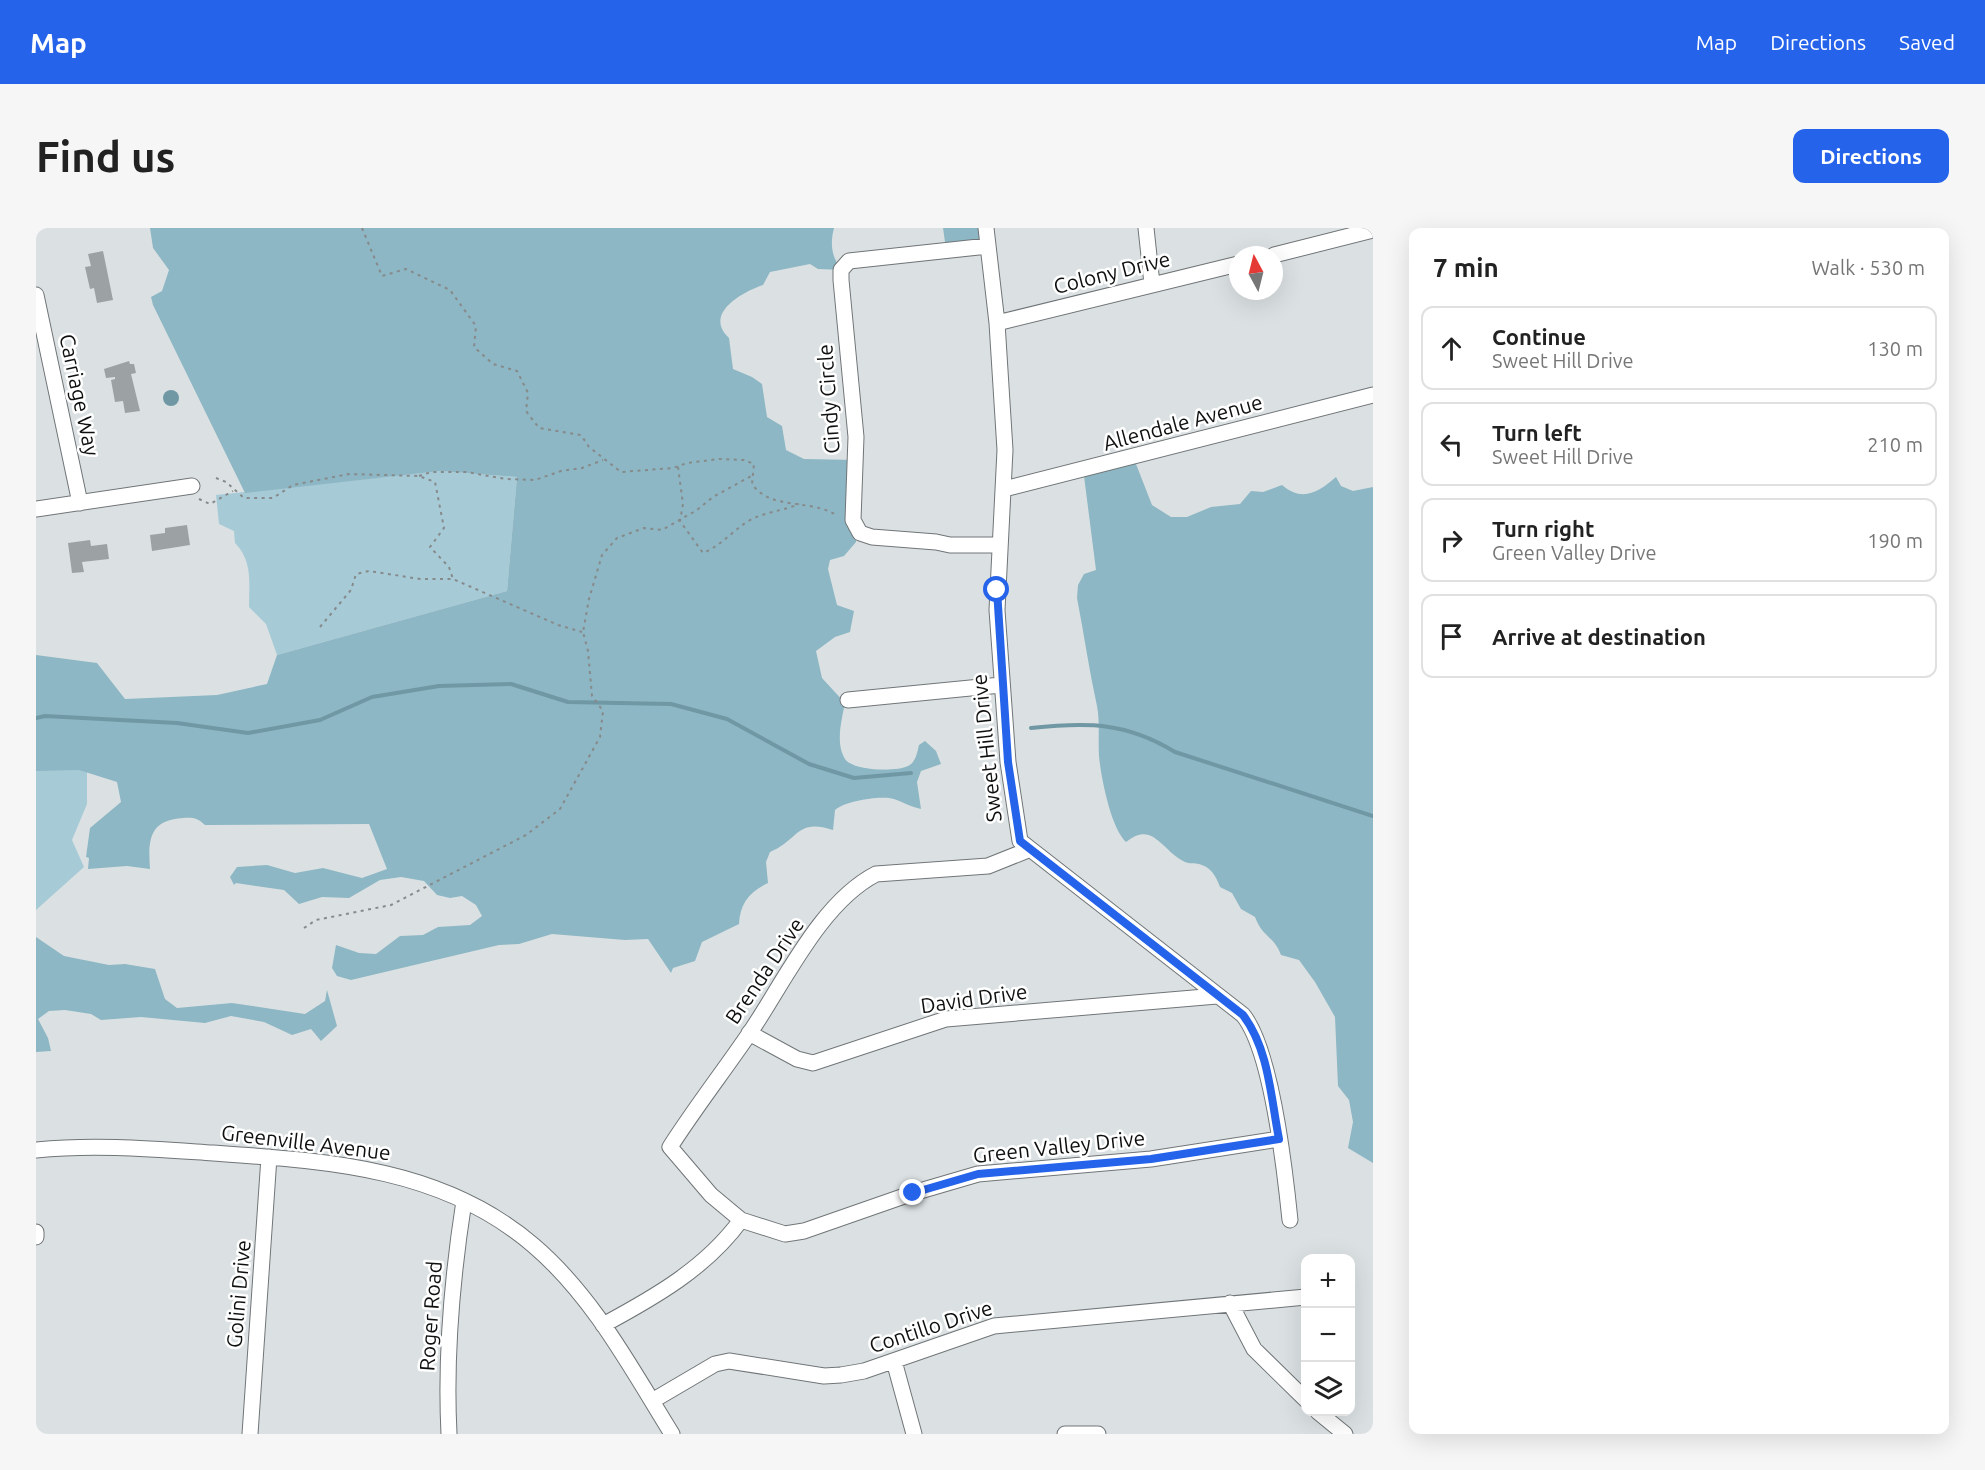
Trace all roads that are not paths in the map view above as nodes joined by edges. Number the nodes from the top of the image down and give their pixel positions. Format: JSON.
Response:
{"nodes":[{"id":1,"x":986,"y":228,"type":"edge"},
{"id":2,"x":1146,"y":228,"type":"edge"},
{"id":3,"x":1373,"y":230,"type":"edge"},
{"id":4,"x":987,"y":246,"type":"junction"},
{"id":5,"x":1283,"y":253,"type":"edge"},
{"id":6,"x":1229,"y":266,"type":"edge"},
{"id":7,"x":1152,"y":284,"type":"junction"},
{"id":8,"x":36,"y":295,"type":"edge"},
{"id":9,"x":997,"y":322,"type":"junction"},
{"id":10,"x":1373,"y":395,"type":"edge"},
{"id":11,"x":192,"y":486,"type":"road end"},
{"id":12,"x":1004,"y":489,"type":"junction"},
{"id":13,"x":80,"y":503,"type":"junction"},
{"id":14,"x":36,"y":509,"type":"edge"},
{"id":15,"x":1000,"y":545,"type":"junction"},
{"id":16,"x":1001,"y":685,"type":"junction"},
{"id":17,"x":848,"y":700,"type":"dead end"},
{"id":18,"x":1028,"y":850,"type":"junction"},
{"id":19,"x":1217,"y":996,"type":"junction"},
{"id":20,"x":749,"y":1033,"type":"junction"},
{"id":21,"x":1279,"y":1139,"type":"junction"},
{"id":22,"x":36,"y":1150,"type":"edge"},
{"id":23,"x":269,"y":1157,"type":"junction"},
{"id":24,"x":464,"y":1201,"type":"junction"},
{"id":25,"x":741,"y":1220,"type":"junction"},
{"id":26,"x":1290,"y":1220,"type":"dead end"},
{"id":27,"x":36,"y":1232,"type":"edge"},
{"id":28,"x":36,"y":1237,"type":"edge"},
{"id":29,"x":1301,"y":1297,"type":"edge"},
{"id":30,"x":1230,"y":1303,"type":"junction"},
{"id":31,"x":603,"y":1325,"type":"junction"},
{"id":32,"x":894,"y":1360,"type":"junction"},
{"id":33,"x":1301,"y":1396,"type":"edge"},
{"id":34,"x":652,"y":1401,"type":"junction"},
{"id":35,"x":1323,"y":1416,"type":"edge"},
{"id":36,"x":250,"y":1434,"type":"edge"},
{"id":37,"x":449,"y":1434,"type":"edge"},
{"id":38,"x":672,"y":1434,"type":"edge"},
{"id":39,"x":914,"y":1434,"type":"edge"},
{"id":40,"x":1065,"y":1434,"type":"edge"},
{"id":41,"x":1098,"y":1434,"type":"edge"},
{"id":42,"x":1345,"y":1434,"type":"edge"}],
"edges":[{"from":1,"to":4,"type":"street","name":"Sweet Hill Drive"},
{"from":2,"to":7,"type":"street"},
{"from":3,"to":5,"type":"street"},
{"from":4,"to":9,"type":"street","name":"Sweet Hill Drive"},
{"from":4,"to":15,"type":"street","name":"Cindy Circle"},
{"from":6,"to":7,"type":"street","name":"Colony Drive"},
{"from":7,"to":9,"type":"street","name":"Colony Drive"},
{"from":8,"to":13,"type":"street","name":"Carriage Way"},
{"from":9,"to":12,"type":"street","name":"Sweet Hill Drive"},
{"from":10,"to":12,"type":"street","name":"Allendale Avenue"},
{"from":11,"to":13,"type":"street"},
{"from":12,"to":15,"type":"street","name":"Sweet Hill Drive"},
{"from":13,"to":14,"type":"street"},
{"from":15,"to":16,"type":"street","name":"Sweet Hill Drive"},
{"from":16,"to":17,"type":"street"},
{"from":16,"to":18,"type":"street","name":"Sweet Hill Drive"},
{"from":18,"to":19,"type":"street"},
{"from":18,"to":20,"type":"street","name":"Brenda Drive"},
{"from":19,"to":20,"type":"street","name":"David Drive"},
{"from":19,"to":21,"type":"street"},
{"from":20,"to":25,"type":"street","name":"Brenda Drive"},
{"from":21,"to":25,"type":"street","name":"Green Valley Drive"},
{"from":21,"to":26,"type":"street"},
{"from":22,"to":23,"type":"street","name":"Greenville Avenue"},
{"from":23,"to":24,"type":"street","name":"Greenville Avenue"},
{"from":23,"to":36,"type":"street","name":"Golini Drive"},
{"from":24,"to":31,"type":"street","name":"Greenville Avenue"},
{"from":24,"to":37,"type":"street","name":"Roger Road"},
{"from":25,"to":31,"type":"street"},
{"from":27,"to":28,"type":"street"},
{"from":29,"to":30,"type":"street","name":"Contillo Drive"},
{"from":30,"to":32,"type":"street","name":"Contillo Drive"},
{"from":30,"to":33,"type":"street"},
{"from":31,"to":34,"type":"street","name":"Greenville Avenue"},
{"from":32,"to":34,"type":"street","name":"Contillo Drive"},
{"from":32,"to":39,"type":"street"},
{"from":34,"to":38,"type":"street","name":"Greenville Avenue"},
{"from":35,"to":42,"type":"street"},
{"from":40,"to":41,"type":"street"}]}
